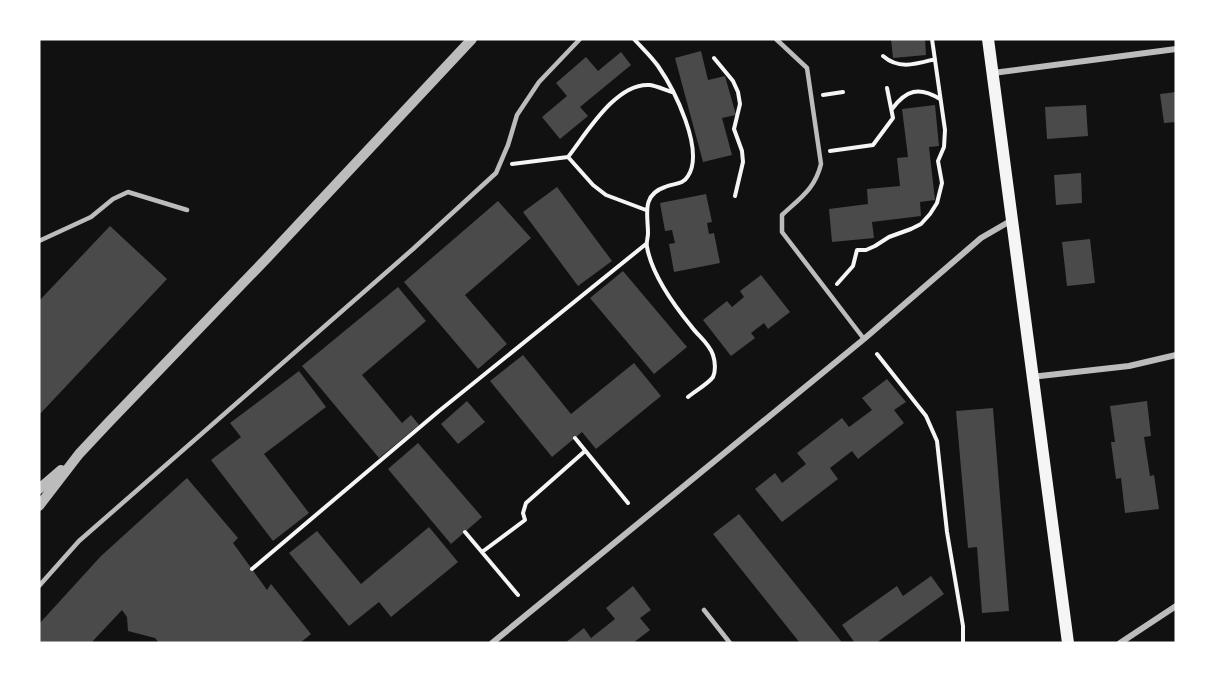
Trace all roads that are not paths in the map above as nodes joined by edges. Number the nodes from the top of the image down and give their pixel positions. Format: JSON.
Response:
{"nodes":[{"id":1,"x":472,"y":39,"type":"edge"},
{"id":2,"x":580,"y":39,"type":"edge"},
{"id":3,"x":776,"y":39,"type":"edge"},
{"id":4,"x":988,"y":39,"type":"edge"},
{"id":5,"x":1176,"y":49,"type":"edge"},
{"id":6,"x":993,"y":73,"type":"junction"},
{"id":7,"x":187,"y":210,"type":"dead end"},
{"id":8,"x":1012,"y":220,"type":"junction"},
{"id":9,"x":39,"y":241,"type":"edge"},
{"id":10,"x":864,"y":339,"type":"junction"},
{"id":11,"x":1176,"y":355,"type":"edge"},
{"id":12,"x":1031,"y":377,"type":"junction"},
{"id":13,"x":79,"y":454,"type":"junction"},
{"id":14,"x":39,"y":489,"type":"edge"},
{"id":15,"x":39,"y":506,"type":"edge"},
{"id":16,"x":39,"y":586,"type":"edge"},
{"id":17,"x":1176,"y":606,"type":"edge"},
{"id":18,"x":704,"y":610,"type":"dead end"},
{"id":19,"x":492,"y":643,"type":"edge"},
{"id":20,"x":730,"y":643,"type":"edge"},
{"id":21,"x":1067,"y":643,"type":"edge"},
{"id":22,"x":1120,"y":643,"type":"edge"}],
"edges":[{"from":1,"to":13,"type":"street"},
{"from":2,"to":16,"type":"lane"},
{"from":3,"to":10,"type":"lane"},
{"from":4,"to":6,"type":"main road"},
{"from":5,"to":6,"type":"street"},
{"from":6,"to":8,"type":"main road"},
{"from":7,"to":9,"type":"lane"},
{"from":8,"to":10,"type":"street"},
{"from":8,"to":12,"type":"main road"},
{"from":10,"to":19,"type":"street"},
{"from":11,"to":12,"type":"street"},
{"from":12,"to":21,"type":"main road"},
{"from":13,"to":14,"type":"street"},
{"from":13,"to":15,"type":"street"},
{"from":17,"to":22,"type":"street"},
{"from":18,"to":20,"type":"lane"}]}
